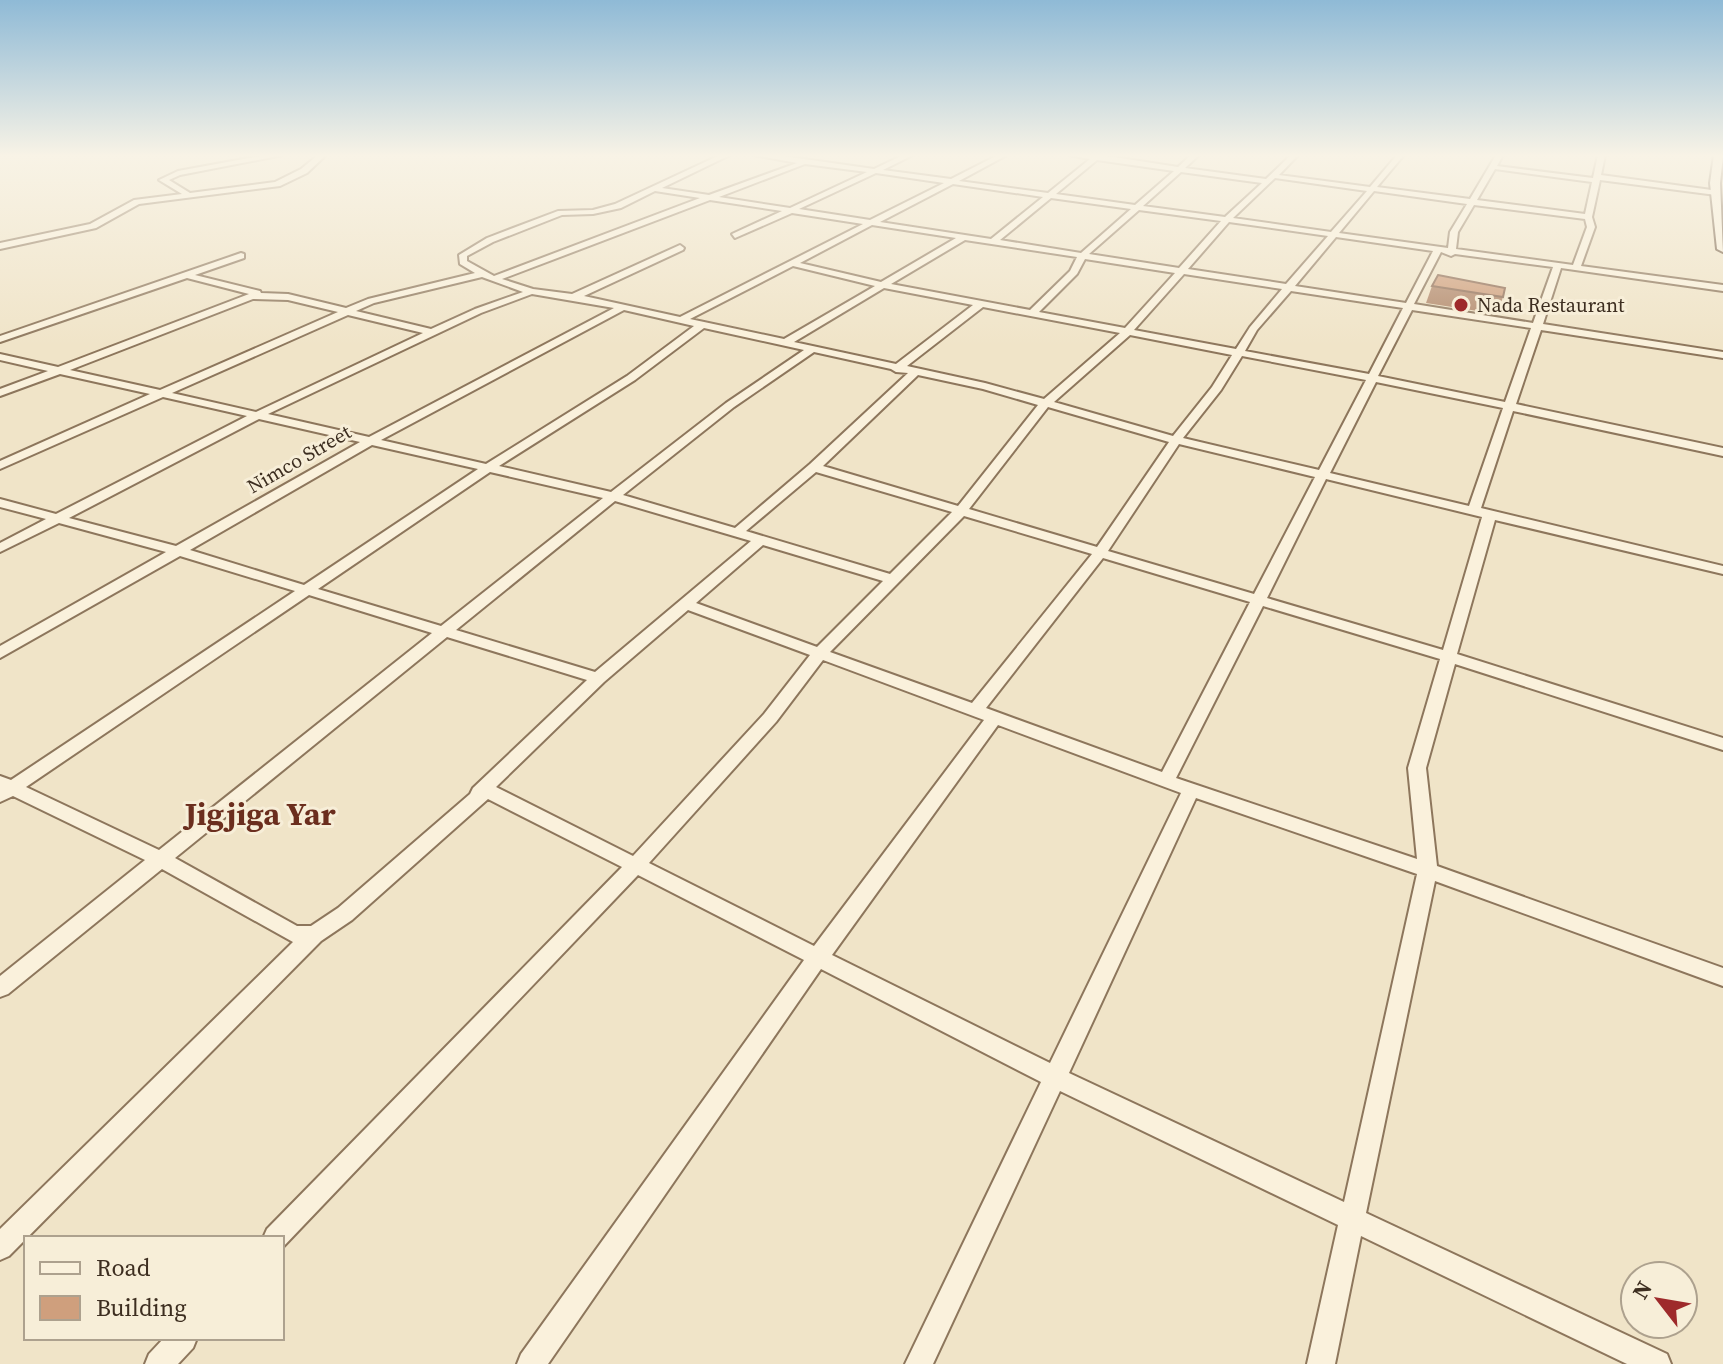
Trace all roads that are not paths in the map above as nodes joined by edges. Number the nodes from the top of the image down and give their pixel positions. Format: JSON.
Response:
{"nodes":[{"id":1,"x":105,"y":219,"type":"edge"},
{"id":2,"x":547,"y":219,"type":"edge"},
{"id":3,"x":653,"y":219,"type":"edge"},
{"id":4,"x":771,"y":219,"type":"edge"},
{"id":5,"x":837,"y":219,"type":"edge"},
{"id":6,"x":883,"y":219,"type":"edge"},
{"id":7,"x":1019,"y":219,"type":"edge"},
{"id":8,"x":1122,"y":219,"type":"edge"},
{"id":9,"x":1209,"y":219,"type":"edge"},
{"id":10,"x":1228,"y":219,"type":"edge"},
{"id":11,"x":1348,"y":219,"type":"edge"},
{"id":12,"x":1462,"y":219,"type":"edge"},
{"id":13,"x":1588,"y":219,"type":"edge"},
{"id":14,"x":1721,"y":219,"type":"edge"},
{"id":15,"x":1226,"y":221,"type":"junction"},
{"id":16,"x":872,"y":224,"type":"junction"},
{"id":17,"x":735,"y":236,"type":"dead end"},
{"id":18,"x":1335,"y":237,"type":"junction"},
{"id":19,"x":962,"y":238,"type":"junction"},
{"id":20,"x":991,"y":243,"type":"junction"},
{"id":21,"x":0,"y":246,"type":"edge"},
{"id":22,"x":680,"y":248,"type":"dead end"},
{"id":23,"x":1723,"y":249,"type":"edge"},
{"id":24,"x":1444,"y":252,"type":"junction"},
{"id":25,"x":241,"y":256,"type":"dead end"},
{"id":26,"x":1082,"y":256,"type":"junction"},
{"id":27,"x":789,"y":263,"type":"junction"},
{"id":28,"x":1558,"y":265,"type":"junction"},
{"id":29,"x":1576,"y":268,"type":"junction"},
{"id":30,"x":1181,"y":272,"type":"junction"},
{"id":31,"x":189,"y":276,"type":"junction"},
{"id":32,"x":488,"y":276,"type":"junction"},
{"id":33,"x":882,"y":285,"type":"junction"},
{"id":34,"x":1287,"y":288,"type":"junction"},
{"id":35,"x":1723,"y":288,"type":"edge"},
{"id":36,"x":529,"y":293,"type":"junction"},
{"id":37,"x":264,"y":296,"type":"junction"},
{"id":38,"x":574,"y":297,"type":"junction"},
{"id":39,"x":981,"y":304,"type":"junction"},
{"id":40,"x":621,"y":308,"type":"junction"},
{"id":41,"x":1411,"y":309,"type":"junction"},
{"id":42,"x":349,"y":310,"type":"junction"},
{"id":43,"x":1032,"y":314,"type":"junction"},
{"id":44,"x":679,"y":321,"type":"junction"},
{"id":45,"x":700,"y":326,"type":"junction"},
{"id":46,"x":1538,"y":326,"type":"junction"},
{"id":47,"x":1127,"y":332,"type":"junction"},
{"id":48,"x":434,"y":333,"type":"junction"},
{"id":49,"x":0,"y":339,"type":"edge"},
{"id":50,"x":783,"y":344,"type":"junction"},
{"id":51,"x":810,"y":350,"type":"junction"},
{"id":52,"x":1240,"y":352,"type":"junction"},
{"id":53,"x":1723,"y":355,"type":"edge"},
{"id":54,"x":0,"y":357,"type":"edge"},
{"id":55,"x":896,"y":369,"type":"junction"},
{"id":56,"x":58,"y":371,"type":"junction"},
{"id":57,"x":914,"y":373,"type":"junction"},
{"id":58,"x":1371,"y":377,"type":"junction"},
{"id":59,"x":160,"y":392,"type":"junction"},
{"id":60,"x":0,"y":393,"type":"edge"},
{"id":61,"x":1044,"y":405,"type":"junction"},
{"id":62,"x":1510,"y":406,"type":"junction"},
{"id":63,"x":258,"y":415,"type":"junction"},
{"id":64,"x":374,"y":439,"type":"junction"},
{"id":65,"x":1176,"y":440,"type":"junction"},
{"id":66,"x":1723,"y":452,"type":"edge"},
{"id":67,"x":0,"y":465,"type":"edge"},
{"id":68,"x":491,"y":466,"type":"junction"},
{"id":69,"x":814,"y":467,"type":"junction"},
{"id":70,"x":1321,"y":475,"type":"junction"},
{"id":71,"x":613,"y":496,"type":"junction"},
{"id":72,"x":0,"y":503,"type":"edge"},
{"id":73,"x":960,"y":512,"type":"junction"},
{"id":74,"x":1481,"y":514,"type":"junction"},
{"id":75,"x":58,"y":518,"type":"junction"},
{"id":76,"x":739,"y":531,"type":"junction"},
{"id":77,"x":762,"y":539,"type":"junction"},
{"id":78,"x":0,"y":548,"type":"edge"},
{"id":79,"x":178,"y":551,"type":"junction"},
{"id":80,"x":1100,"y":553,"type":"junction"},
{"id":81,"x":1723,"y":570,"type":"edge"},
{"id":82,"x":892,"y":579,"type":"junction"},
{"id":83,"x":303,"y":591,"type":"junction"},
{"id":84,"x":1260,"y":600,"type":"junction"},
{"id":85,"x":686,"y":604,"type":"junction"},
{"id":86,"x":446,"y":631,"type":"junction"},
{"id":87,"x":821,"y":652,"type":"junction"},
{"id":88,"x":0,"y":653,"type":"edge"},
{"id":89,"x":1446,"y":656,"type":"junction"},
{"id":90,"x":598,"y":678,"type":"junction"},
{"id":91,"x":985,"y":713,"type":"junction"},
{"id":92,"x":1723,"y":744,"type":"edge"},
{"id":93,"x":1166,"y":781,"type":"junction"},
{"id":94,"x":4,"y":789,"type":"edge"},
{"id":95,"x":1191,"y":790,"type":"junction"},
{"id":96,"x":479,"y":793,"type":"junction"},
{"id":97,"x":158,"y":858,"type":"junction"},
{"id":98,"x":635,"y":866,"type":"junction"},
{"id":99,"x":1428,"y":870,"type":"junction"},
{"id":100,"x":314,"y":935,"type":"junction"},
{"id":101,"x":816,"y":960,"type":"junction"},
{"id":102,"x":1723,"y":977,"type":"edge"},
{"id":103,"x":0,"y":988,"type":"edge"},
{"id":104,"x":1056,"y":1078,"type":"junction"},
{"id":105,"x":1354,"y":1221,"type":"junction"},
{"id":106,"x":278,"y":1236,"type":"edge"},
{"id":107,"x":0,"y":1247,"type":"edge"},
{"id":108,"x":181,"y":1340,"type":"edge"},
{"id":109,"x":536,"y":1362,"type":"edge"},
{"id":110,"x":159,"y":1364,"type":"edge"},
{"id":111,"x":919,"y":1364,"type":"edge"},
{"id":112,"x":1321,"y":1364,"type":"edge"},
{"id":113,"x":1657,"y":1364,"type":"edge"}],
"edges":[{"from":1,"to":21,"type":"street"},
{"from":2,"to":32,"type":"street"},
{"from":3,"to":32,"type":"street"},
{"from":4,"to":17,"type":"street"},
{"from":5,"to":16,"type":"street"},
{"from":6,"to":16,"type":"street"},
{"from":7,"to":20,"type":"street"},
{"from":8,"to":26,"type":"street"},
{"from":9,"to":15,"type":"street"},
{"from":10,"to":15,"type":"street"},
{"from":11,"to":18,"type":"street"},
{"from":12,"to":24,"type":"street"},
{"from":13,"to":29,"type":"street"},
{"from":14,"to":23,"type":"street"},
{"from":15,"to":18,"type":"street"},
{"from":15,"to":30,"type":"street"},
{"from":16,"to":19,"type":"street"},
{"from":16,"to":27,"type":"street"},
{"from":18,"to":24,"type":"street"},
{"from":18,"to":34,"type":"street"},
{"from":19,"to":20,"type":"street"},
{"from":19,"to":33,"type":"street"},
{"from":20,"to":26,"type":"street"},
{"from":22,"to":38,"type":"street"},
{"from":24,"to":28,"type":"street"},
{"from":24,"to":41,"type":"street"},
{"from":25,"to":31,"type":"street"},
{"from":26,"to":30,"type":"street"},
{"from":26,"to":43,"type":"street"},
{"from":27,"to":33,"type":"street"},
{"from":27,"to":44,"type":"street"},
{"from":28,"to":29,"type":"street"},
{"from":28,"to":46,"type":"street"},
{"from":29,"to":35,"type":"street"},
{"from":30,"to":34,"type":"street"},
{"from":30,"to":47,"type":"street"},
{"from":31,"to":37,"type":"street"},
{"from":31,"to":49,"type":"street"},
{"from":32,"to":36,"type":"street"},
{"from":32,"to":42,"type":"street"},
{"from":33,"to":39,"type":"street"},
{"from":33,"to":50,"type":"street"},
{"from":34,"to":41,"type":"street"},
{"from":34,"to":52,"type":"street"},
{"from":36,"to":38,"type":"street"},
{"from":36,"to":48,"type":"street"},
{"from":37,"to":42,"type":"street"},
{"from":37,"to":56,"type":"street"},
{"from":38,"to":40,"type":"street"},
{"from":39,"to":43,"type":"street"},
{"from":39,"to":55,"type":"street"},
{"from":40,"to":44,"type":"street"},
{"from":40,"to":64,"type":"street","name":"Nimco Street"},
{"from":41,"to":46,"type":"street"},
{"from":41,"to":58,"type":"street"},
{"from":42,"to":48,"type":"street"},
{"from":42,"to":59,"type":"street"},
{"from":43,"to":47,"type":"street"},
{"from":44,"to":45,"type":"street"},
{"from":45,"to":50,"type":"street"},
{"from":45,"to":68,"type":"street"},
{"from":46,"to":53,"type":"street"},
{"from":46,"to":62,"type":"street"},
{"from":47,"to":52,"type":"street"},
{"from":47,"to":61,"type":"street"},
{"from":48,"to":63,"type":"street"},
{"from":50,"to":51,"type":"street"},
{"from":51,"to":55,"type":"street"},
{"from":51,"to":71,"type":"street"},
{"from":52,"to":58,"type":"street"},
{"from":52,"to":65,"type":"street"},
{"from":54,"to":56,"type":"street"},
{"from":55,"to":57,"type":"street"},
{"from":56,"to":59,"type":"street"},
{"from":56,"to":60,"type":"street"},
{"from":57,"to":61,"type":"street"},
{"from":57,"to":69,"type":"street"},
{"from":58,"to":62,"type":"street"},
{"from":58,"to":70,"type":"street"},
{"from":59,"to":63,"type":"street"},
{"from":59,"to":67,"type":"street"},
{"from":61,"to":65,"type":"street"},
{"from":61,"to":73,"type":"street"},
{"from":62,"to":66,"type":"street"},
{"from":62,"to":74,"type":"street"},
{"from":63,"to":64,"type":"street"},
{"from":63,"to":75,"type":"street"},
{"from":64,"to":68,"type":"street"},
{"from":64,"to":79,"type":"street","name":"Nimco Street"},
{"from":65,"to":70,"type":"street"},
{"from":65,"to":80,"type":"street"},
{"from":68,"to":71,"type":"street"},
{"from":68,"to":83,"type":"street"},
{"from":69,"to":73,"type":"street"},
{"from":69,"to":76,"type":"street"},
{"from":70,"to":74,"type":"street"},
{"from":70,"to":84,"type":"street"},
{"from":71,"to":76,"type":"street"},
{"from":71,"to":86,"type":"street"},
{"from":72,"to":75,"type":"street"},
{"from":73,"to":80,"type":"street"},
{"from":73,"to":82,"type":"street"},
{"from":74,"to":81,"type":"street"},
{"from":74,"to":89,"type":"street"},
{"from":75,"to":78,"type":"street"},
{"from":75,"to":79,"type":"street"},
{"from":76,"to":77,"type":"street"},
{"from":77,"to":82,"type":"street"},
{"from":77,"to":85,"type":"street"},
{"from":79,"to":83,"type":"street"},
{"from":79,"to":88,"type":"street","name":"Nimco Street"},
{"from":80,"to":84,"type":"street"},
{"from":80,"to":91,"type":"street"},
{"from":82,"to":87,"type":"street"},
{"from":83,"to":86,"type":"street"},
{"from":83,"to":94,"type":"street"},
{"from":84,"to":89,"type":"street"},
{"from":84,"to":93,"type":"street"},
{"from":85,"to":87,"type":"street"},
{"from":85,"to":90,"type":"street"},
{"from":86,"to":90,"type":"street"},
{"from":86,"to":97,"type":"street"},
{"from":87,"to":91,"type":"street"},
{"from":87,"to":98,"type":"street"},
{"from":89,"to":92,"type":"street"},
{"from":89,"to":99,"type":"street"},
{"from":90,"to":96,"type":"street"},
{"from":91,"to":93,"type":"street"},
{"from":91,"to":101,"type":"street"},
{"from":93,"to":95,"type":"street"},
{"from":94,"to":97,"type":"street"},
{"from":95,"to":99,"type":"street"},
{"from":95,"to":104,"type":"street"},
{"from":96,"to":98,"type":"street"},
{"from":96,"to":100,"type":"street"},
{"from":97,"to":100,"type":"street"},
{"from":97,"to":103,"type":"street"},
{"from":98,"to":101,"type":"street"},
{"from":98,"to":106,"type":"street"},
{"from":99,"to":102,"type":"street"},
{"from":99,"to":105,"type":"street"},
{"from":100,"to":107,"type":"street"},
{"from":101,"to":104,"type":"street"},
{"from":101,"to":109,"type":"street"},
{"from":104,"to":105,"type":"street"},
{"from":104,"to":111,"type":"street"},
{"from":105,"to":112,"type":"street"},
{"from":105,"to":113,"type":"street"},
{"from":108,"to":110,"type":"street"}]}
